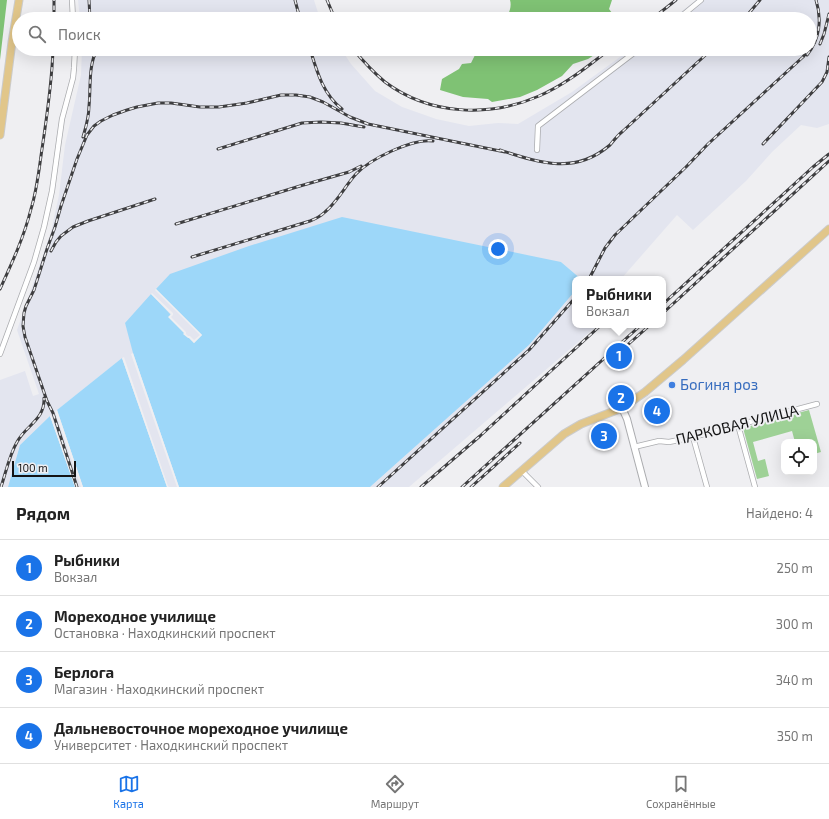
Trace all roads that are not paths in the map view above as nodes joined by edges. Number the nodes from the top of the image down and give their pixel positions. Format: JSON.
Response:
{"nodes":[{"id":1,"x":19,"y":0,"type":"edge"},
{"id":2,"x":72,"y":0,"type":"edge"},
{"id":3,"x":701,"y":0,"type":"edge"},
{"id":4,"x":17,"y":12,"type":"edge"},
{"id":5,"x":73,"y":12,"type":"edge"},
{"id":6,"x":686,"y":12,"type":"edge"},
{"id":7,"x":12,"y":42,"type":"edge"},
{"id":8,"x":75,"y":56,"type":"edge"},
{"id":9,"x":630,"y":56,"type":"edge"},
{"id":10,"x":0,"y":135,"type":"edge"},
{"id":11,"x":537,"y":150,"type":"dead end"},
{"id":12,"x":829,"y":229,"type":"edge"},
{"id":13,"x":0,"y":354,"type":"edge"},
{"id":14,"x":816,"y":404,"type":"dead end"},
{"id":15,"x":622,"y":408,"type":"junction"},
{"id":16,"x":738,"y":425,"type":"junction"},
{"id":17,"x":693,"y":438,"type":"junction"},
{"id":18,"x":634,"y":447,"type":"junction"},
{"id":19,"x":521,"y":470,"type":"junction"},
{"id":20,"x":502,"y":487,"type":"edge"},
{"id":21,"x":538,"y":487,"type":"edge"},
{"id":22,"x":645,"y":487,"type":"edge"},
{"id":23,"x":707,"y":487,"type":"edge"},
{"id":24,"x":755,"y":487,"type":"edge"}],
"edges":[{"from":1,"to":4,"type":"main road"},
{"from":2,"to":5,"type":"street"},
{"from":3,"to":6,"type":"street"},
{"from":7,"to":10,"type":"main road"},
{"from":8,"to":13,"type":"street"},
{"from":9,"to":11,"type":"street"},
{"from":12,"to":15,"type":"main road"},
{"from":14,"to":16,"type":"street","name":"ПАРКОВАЯ УЛИЦА"},
{"from":15,"to":18,"type":"main road"},
{"from":15,"to":19,"type":"main road"},
{"from":16,"to":17,"type":"street","name":"ПАРКОВАЯ УЛИЦА"},
{"from":16,"to":24,"type":"street"},
{"from":17,"to":18,"type":"street","name":"ПАРКОВАЯ УЛИЦА"},
{"from":17,"to":23,"type":"street"},
{"from":18,"to":22,"type":"main road"},
{"from":19,"to":20,"type":"main road"},
{"from":19,"to":21,"type":"street"}]}
